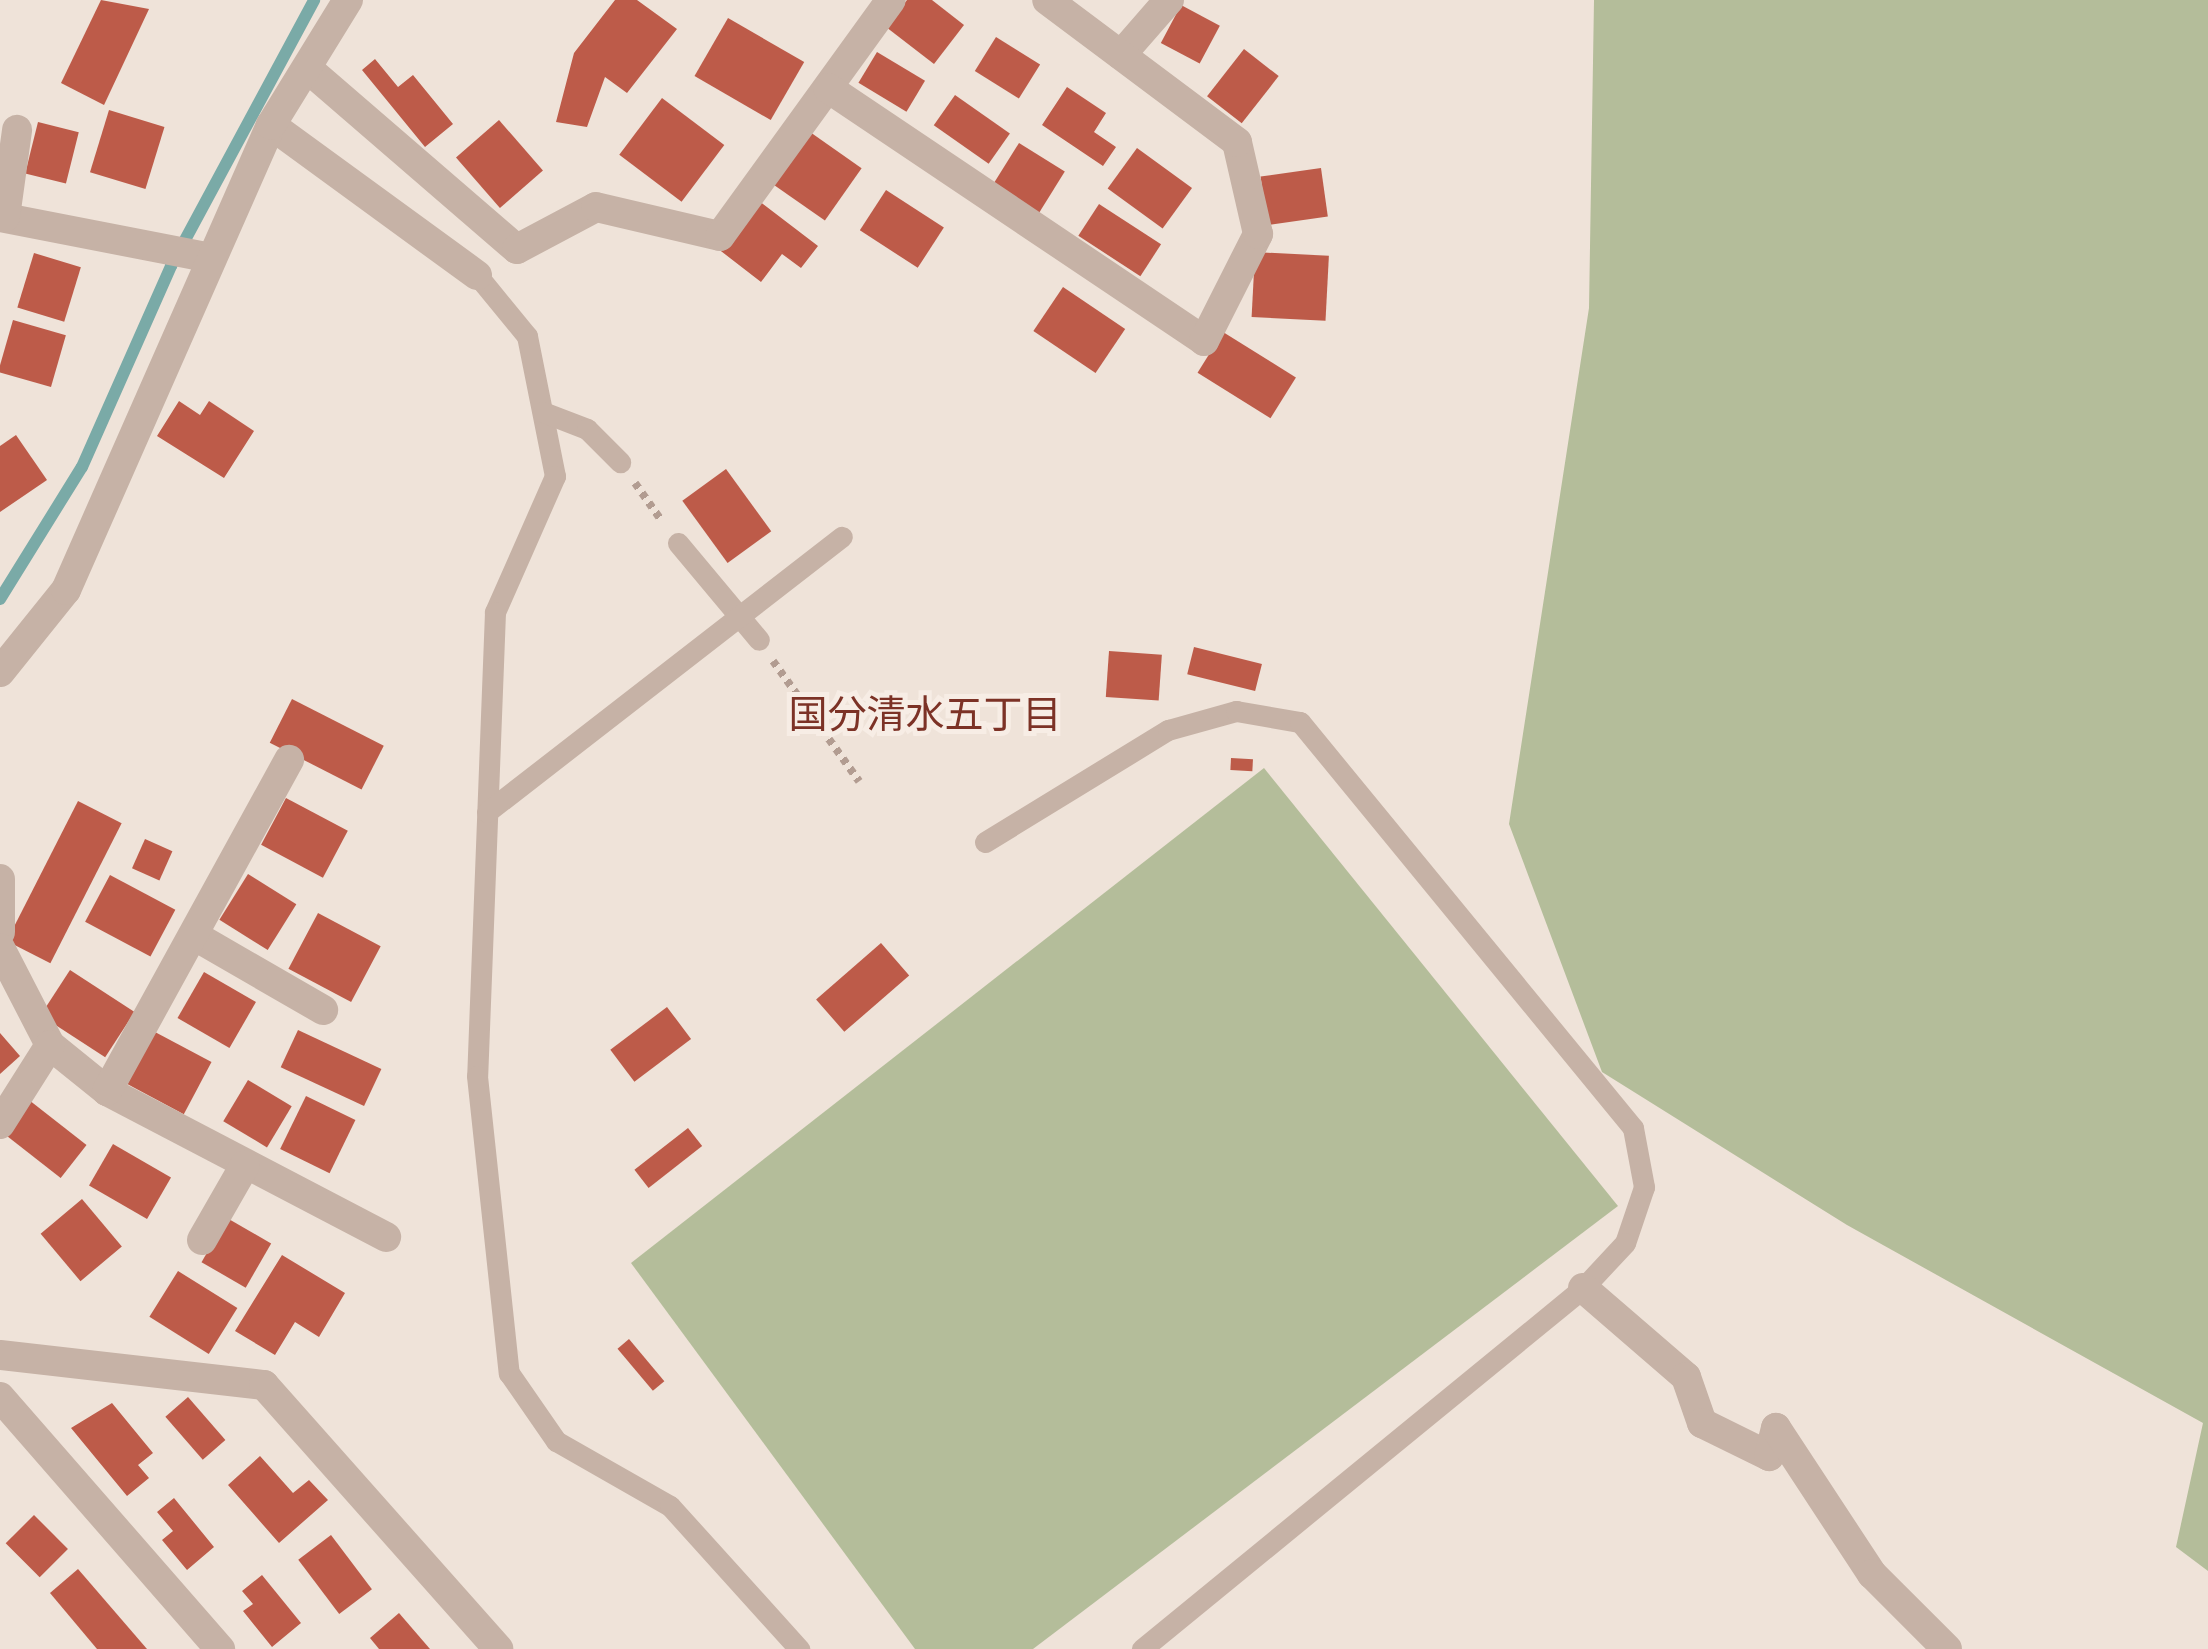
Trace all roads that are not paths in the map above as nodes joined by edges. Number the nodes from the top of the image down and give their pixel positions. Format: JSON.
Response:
{"nodes":[{"id":1,"x":348,"y":0,"type":"edge"},
{"id":2,"x":891,"y":0,"type":"edge"},
{"id":3,"x":1047,"y":0,"type":"edge"},
{"id":4,"x":1169,"y":0,"type":"edge"},
{"id":5,"x":1120,"y":55,"type":"junction"},
{"id":6,"x":307,"y":68,"type":"junction"},
{"id":7,"x":828,"y":88,"type":"junction"},
{"id":8,"x":272,"y":125,"type":"junction"},
{"id":9,"x":17,"y":130,"type":"dead end"},
{"id":10,"x":2,"y":217,"type":"edge"},
{"id":11,"x":209,"y":258,"type":"junction"},
{"id":12,"x":477,"y":275,"type":"joint"},
{"id":13,"x":543,"y":412,"type":"junction"},
{"id":14,"x":620,"y":462,"type":"road end"},
{"id":15,"x":842,"y":537,"type":"dead end"},
{"id":16,"x":678,"y":543,"type":"road end"},
{"id":17,"x":738,"y":616,"type":"junction"},
{"id":18,"x":759,"y":640,"type":"road end"},
{"id":19,"x":0,"y":672,"type":"edge"},
{"id":20,"x":289,"y":760,"type":"dead end"},
{"id":21,"x":488,"y":812,"type":"junction"},
{"id":22,"x":985,"y":842,"type":"dead end"},
{"id":23,"x":0,"y":879,"type":"edge"},
{"id":24,"x":0,"y":932,"type":"edge"},
{"id":25,"x":195,"y":936,"type":"junction"},
{"id":26,"x":0,"y":948,"type":"edge"},
{"id":27,"x":322,"y":1010,"type":"dead end"},
{"id":28,"x":50,"y":1046,"type":"junction"},
{"id":29,"x":107,"y":1091,"type":"junction"},
{"id":30,"x":0,"y":1124,"type":"edge"},
{"id":31,"x":244,"y":1166,"type":"junction"},
{"id":32,"x":386,"y":1237,"type":"dead end"},
{"id":33,"x":202,"y":1240,"type":"dead end"},
{"id":34,"x":1583,"y":1288,"type":"junction"},
{"id":35,"x":0,"y":1355,"type":"edge"},
{"id":36,"x":0,"y":1397,"type":"edge"},
{"id":37,"x":220,"y":1649,"type":"edge"},
{"id":38,"x":499,"y":1649,"type":"edge"},
{"id":39,"x":799,"y":1649,"type":"edge"},
{"id":40,"x":1142,"y":1649,"type":"edge"},
{"id":41,"x":1947,"y":1649,"type":"edge"}],
"edges":[{"from":1,"to":6,"type":"street"},
{"from":2,"to":7,"type":"street"},
{"from":3,"to":5,"type":"street"},
{"from":4,"to":5,"type":"street"},
{"from":5,"to":7,"type":"street"},
{"from":6,"to":7,"type":"street"},
{"from":6,"to":8,"type":"street"},
{"from":8,"to":11,"type":"street"},
{"from":8,"to":12,"type":"street"},
{"from":9,"to":10,"type":"street"},
{"from":10,"to":11,"type":"street"},
{"from":11,"to":19,"type":"street"},
{"from":12,"to":13,"type":"lane"},
{"from":13,"to":14,"type":"lane"},
{"from":13,"to":21,"type":"lane"},
{"from":15,"to":17,"type":"lane"},
{"from":16,"to":17,"type":"lane"},
{"from":17,"to":18,"type":"lane"},
{"from":17,"to":21,"type":"lane"},
{"from":20,"to":25,"type":"street"},
{"from":21,"to":39,"type":"lane"},
{"from":22,"to":34,"type":"lane"},
{"from":23,"to":24,"type":"street"},
{"from":25,"to":27,"type":"street"},
{"from":25,"to":29,"type":"street"},
{"from":26,"to":28,"type":"street"},
{"from":28,"to":29,"type":"street"},
{"from":28,"to":30,"type":"street"},
{"from":29,"to":31,"type":"street"},
{"from":31,"to":32,"type":"street"},
{"from":31,"to":33,"type":"street"},
{"from":34,"to":40,"type":"lane"},
{"from":34,"to":41,"type":"street"},
{"from":35,"to":38,"type":"street"},
{"from":36,"to":37,"type":"street"}]}
